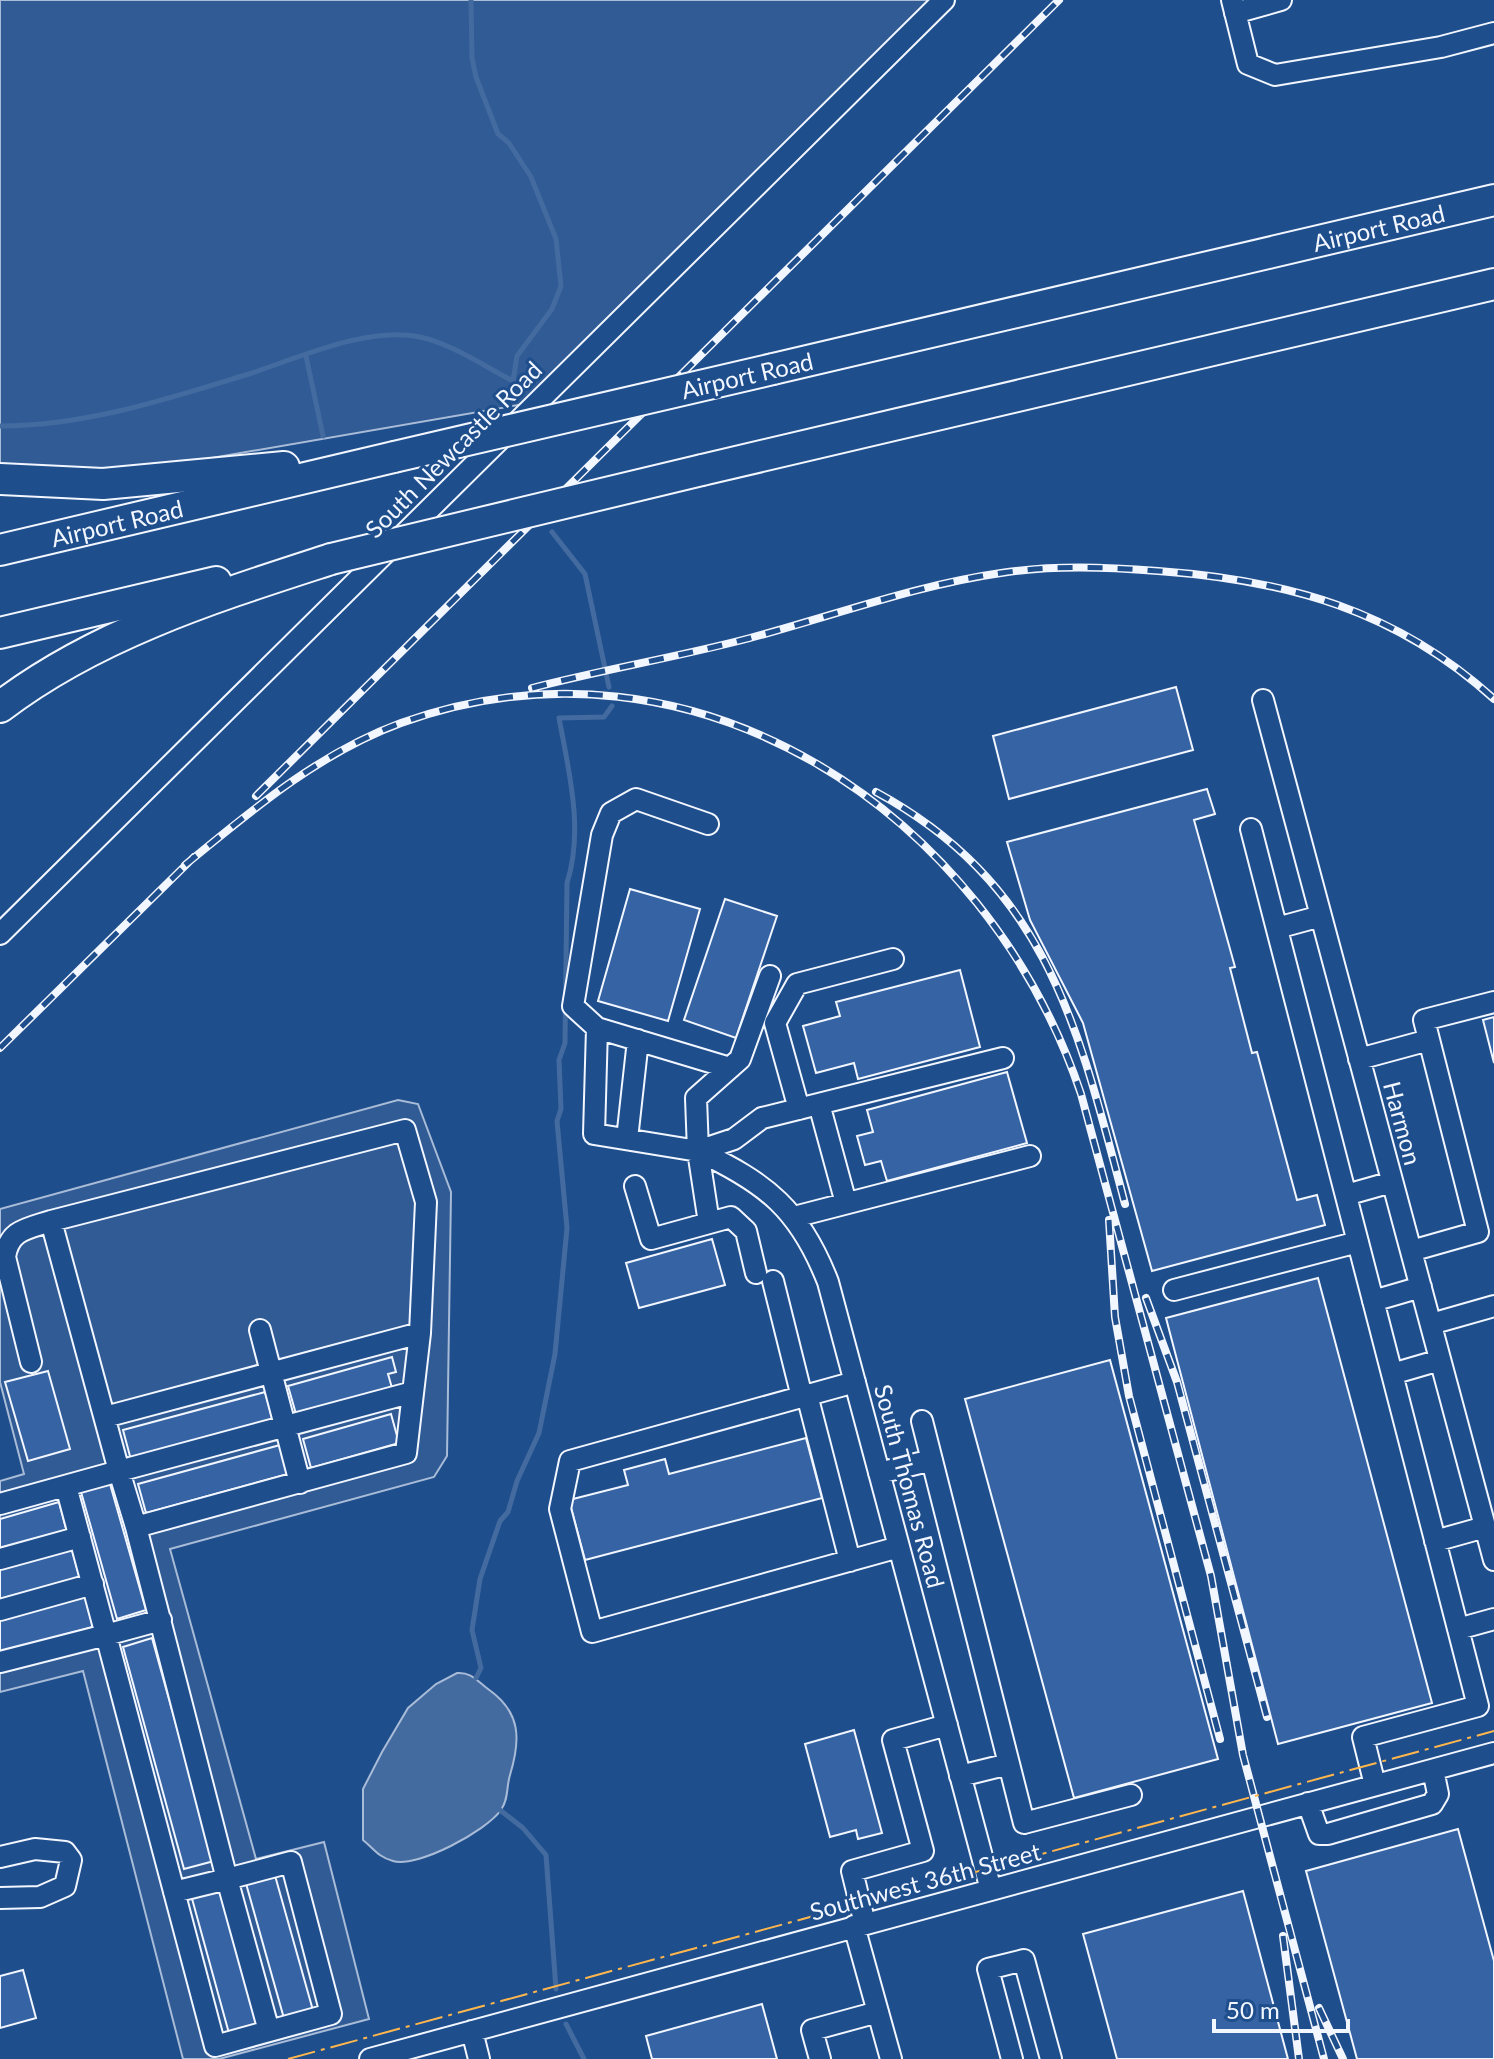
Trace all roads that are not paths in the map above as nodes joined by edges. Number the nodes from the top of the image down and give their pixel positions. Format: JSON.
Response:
{"nodes":[{"id":1,"x":944,"y":0,"type":"edge"},
{"id":2,"x":1281,"y":0,"type":"edge"},
{"id":3,"x":1234,"y":6,"type":"edge"},
{"id":4,"x":1494,"y":33,"type":"edge"},
{"id":5,"x":1494,"y":200,"type":"edge"},
{"id":6,"x":1494,"y":284,"type":"edge"},
{"id":7,"x":394,"y":457,"type":"junction"},
{"id":8,"x":0,"y":479,"type":"edge"},
{"id":9,"x":0,"y":550,"type":"edge"},
{"id":10,"x":268,"y":575,"type":"junction"},
{"id":11,"x":0,"y":633,"type":"edge"},
{"id":12,"x":1263,"y":700,"type":"dead end"},
{"id":13,"x":0,"y":707,"type":"edge"},
{"id":14,"x":708,"y":824,"type":"dead end"},
{"id":15,"x":1251,"y":829,"type":"dead end"},
{"id":16,"x":1321,"y":916,"type":"junction"},
{"id":17,"x":1277,"y":928,"type":"junction"},
{"id":18,"x":0,"y":934,"type":"edge"},
{"id":19,"x":893,"y":959,"type":"dead end"},
{"id":20,"x":770,"y":976,"type":"dead end"},
{"id":21,"x":1494,"y":1002,"type":"edge"},
{"id":22,"x":597,"y":1028,"type":"junction"},
{"id":23,"x":638,"y":1040,"type":"junction"},
{"id":24,"x":1429,"y":1040,"type":"junction"},
{"id":25,"x":1003,"y":1058,"type":"dead end"},
{"id":26,"x":1359,"y":1059,"type":"junction"},
{"id":27,"x":730,"y":1068,"type":"junction"},
{"id":28,"x":809,"y":1107,"type":"junction"},
{"id":29,"x":627,"y":1139,"type":"junction"},
{"id":30,"x":698,"y":1151,"type":"junction"},
{"id":31,"x":1030,"y":1156,"type":"dead end"},
{"id":32,"x":1392,"y":1182,"type":"junction"},
{"id":33,"x":635,"y":1186,"type":"dead end"},
{"id":34,"x":1346,"y":1195,"type":"junction"},
{"id":35,"x":846,"y":1203,"type":"junction"},
{"id":36,"x":794,"y":1217,"type":"junction"},
{"id":37,"x":51,"y":1221,"type":"junction"},
{"id":38,"x":709,"y":1223,"type":"junction"},
{"id":39,"x":1358,"y":1242,"type":"junction"},
{"id":40,"x":1411,"y":1251,"type":"junction"},
{"id":41,"x":1421,"y":1287,"type":"junction"},
{"id":42,"x":1174,"y":1290,"type":"dead end"},
{"id":43,"x":1373,"y":1301,"type":"junction"},
{"id":44,"x":1494,"y":1306,"type":"edge"},
{"id":45,"x":1431,"y":1324,"type":"junction"},
{"id":46,"x":260,"y":1330,"type":"dead end"},
{"id":47,"x":420,"y":1333,"type":"junction"},
{"id":48,"x":1440,"y":1360,"type":"junction"},
{"id":49,"x":31,"y":1362,"type":"dead end"},
{"id":50,"x":271,"y":1373,"type":"junction"},
{"id":51,"x":1392,"y":1374,"type":"junction"},
{"id":52,"x":855,"y":1382,"type":"junction"},
{"id":53,"x":413,"y":1392,"type":"junction"},
{"id":54,"x":804,"y":1396,"type":"junction"},
{"id":55,"x":105,"y":1417,"type":"junction"},
{"id":56,"x":922,"y":1421,"type":"dead end"},
{"id":57,"x":286,"y":1426,"type":"junction"},
{"id":58,"x":932,"y":1460,"type":"junction"},
{"id":59,"x":119,"y":1471,"type":"junction"},
{"id":60,"x":879,"y":1473,"type":"junction"},
{"id":61,"x":300,"y":1483,"type":"junction"},
{"id":62,"x":66,"y":1486,"type":"junction"},
{"id":63,"x":1486,"y":1503,"type":"edge"},
{"id":64,"x":0,"y":1504,"type":"edge"},
{"id":65,"x":136,"y":1527,"type":"junction"},
{"id":66,"x":1485,"y":1527,"type":"junction"},
{"id":67,"x":80,"y":1537,"type":"junction"},
{"id":68,"x":1435,"y":1541,"type":"junction"},
{"id":69,"x":899,"y":1547,"type":"junction"},
{"id":70,"x":0,"y":1559,"type":"edge"},
{"id":71,"x":1494,"y":1560,"type":"edge"},
{"id":72,"x":850,"y":1561,"type":"junction"},
{"id":73,"x":93,"y":1584,"type":"junction"},
{"id":74,"x":0,"y":1610,"type":"edge"},
{"id":75,"x":1494,"y":1619,"type":"edge"},
{"id":76,"x":161,"y":1620,"type":"junction"},
{"id":77,"x":1458,"y":1629,"type":"junction"},
{"id":78,"x":106,"y":1635,"type":"junction"},
{"id":79,"x":0,"y":1662,"type":"edge"},
{"id":80,"x":947,"y":1725,"type":"junction"},
{"id":81,"x":1494,"y":1753,"type":"edge"},
{"id":82,"x":1009,"y":1764,"type":"junction"},
{"id":83,"x":1433,"y":1770,"type":"junction"},
{"id":84,"x":960,"y":1776,"type":"junction"},
{"id":85,"x":1375,"y":1785,"type":"junction"},
{"id":86,"x":1131,"y":1795,"type":"dead end"},
{"id":87,"x":1308,"y":1803,"type":"junction"},
{"id":88,"x":0,"y":1857,"type":"edge"},
{"id":89,"x":227,"y":1879,"type":"junction"},
{"id":90,"x":991,"y":1890,"type":"junction"},
{"id":91,"x":174,"y":1892,"type":"junction"},
{"id":92,"x":0,"y":1898,"type":"edge"},
{"id":93,"x":860,"y":1925,"type":"junction"},
{"id":94,"x":878,"y":2012,"type":"junction"},
{"id":95,"x":269,"y":2031,"type":"junction"},
{"id":96,"x":472,"y":2031,"type":"junction"},
{"id":97,"x":370,"y":2059,"type":"edge"},
{"id":98,"x":479,"y":2059,"type":"edge"},
{"id":99,"x":820,"y":2059,"type":"edge"},
{"id":100,"x":891,"y":2059,"type":"edge"},
{"id":101,"x":1012,"y":2059,"type":"edge"},
{"id":102,"x":1051,"y":2059,"type":"edge"}],
"edges":[{"from":1,"to":18,"type":"street","name":"South Newcastle Road"},
{"from":2,"to":3,"type":"street"},
{"from":3,"to":4,"type":"street"},
{"from":5,"to":7,"type":"highway","name":"Airport Road","bridge":true},
{"from":6,"to":10,"type":"highway","bridge":true},
{"from":7,"to":8,"type":"highway"},
{"from":7,"to":9,"type":"highway","name":"Airport Road"},
{"from":10,"to":11,"type":"highway"},
{"from":10,"to":13,"type":"highway"},
{"from":12,"to":16,"type":"street","name":"Harmon"},
{"from":14,"to":22,"type":"street"},
{"from":15,"to":17,"type":"street"},
{"from":16,"to":17,"type":"street"},
{"from":16,"to":26,"type":"street","name":"Harmon"},
{"from":17,"to":34,"type":"street"},
{"from":19,"to":28,"type":"street"},
{"from":20,"to":27,"type":"street"},
{"from":21,"to":24,"type":"street"},
{"from":22,"to":23,"type":"street"},
{"from":22,"to":29,"type":"street"},
{"from":23,"to":27,"type":"street"},
{"from":23,"to":29,"type":"street"},
{"from":24,"to":26,"type":"street"},
{"from":24,"to":40,"type":"street"},
{"from":25,"to":28,"type":"street"},
{"from":26,"to":32,"type":"street","name":"Harmon"},
{"from":27,"to":30,"type":"street"},
{"from":28,"to":30,"type":"street"},
{"from":28,"to":35,"type":"street"},
{"from":29,"to":30,"type":"street"},
{"from":30,"to":36,"type":"street","name":"South Thomas Road"},
{"from":30,"to":38,"type":"street"},
{"from":31,"to":35,"type":"street"},
{"from":32,"to":34,"type":"street"},
{"from":32,"to":40,"type":"street","name":"Harmon"},
{"from":33,"to":38,"type":"street"},
{"from":34,"to":39,"type":"street"},
{"from":35,"to":36,"type":"street"},
{"from":36,"to":52,"type":"street","name":"South Thomas Road"},
{"from":37,"to":47,"type":"street"},
{"from":37,"to":49,"type":"street"},
{"from":37,"to":55,"type":"street"},
{"from":38,"to":54,"type":"street"},
{"from":39,"to":42,"type":"street"},
{"from":39,"to":43,"type":"street"},
{"from":40,"to":41,"type":"street","name":"Harmon"},
{"from":41,"to":43,"type":"street"},
{"from":41,"to":45,"type":"street","name":"Harmon"},
{"from":43,"to":51,"type":"street"},
{"from":44,"to":45,"type":"street"},
{"from":45,"to":48,"type":"street","name":"Harmon"},
{"from":46,"to":50,"type":"street"},
{"from":47,"to":50,"type":"street"},
{"from":47,"to":53,"type":"street"},
{"from":48,"to":51,"type":"street"},
{"from":48,"to":63,"type":"street","name":"Harmon"},
{"from":50,"to":55,"type":"street"},
{"from":50,"to":57,"type":"street"},
{"from":51,"to":68,"type":"street"},
{"from":52,"to":54,"type":"street"},
{"from":52,"to":60,"type":"street","name":"South Thomas Road"},
{"from":53,"to":57,"type":"street"},
{"from":53,"to":61,"type":"street"},
{"from":54,"to":72,"type":"street"},
{"from":54,"to":72,"type":"street"},
{"from":55,"to":59,"type":"street"},
{"from":56,"to":58,"type":"street"},
{"from":57,"to":59,"type":"street"},
{"from":57,"to":61,"type":"street"},
{"from":58,"to":60,"type":"street"},
{"from":58,"to":82,"type":"street"},
{"from":59,"to":62,"type":"street"},
{"from":59,"to":65,"type":"street"},
{"from":60,"to":69,"type":"street","name":"South Thomas Road"},
{"from":61,"to":65,"type":"street"},
{"from":62,"to":64,"type":"street"},
{"from":62,"to":67,"type":"street"},
{"from":63,"to":66,"type":"street","name":"Harmon"},
{"from":65,"to":76,"type":"street"},
{"from":66,"to":68,"type":"street"},
{"from":66,"to":71,"type":"street","name":"Harmon"},
{"from":67,"to":70,"type":"street"},
{"from":67,"to":73,"type":"street"},
{"from":68,"to":77,"type":"street"},
{"from":69,"to":72,"type":"street"},
{"from":69,"to":80,"type":"street","name":"South Thomas Road"},
{"from":73,"to":74,"type":"street"},
{"from":73,"to":78,"type":"street"},
{"from":75,"to":77,"type":"street"},
{"from":76,"to":78,"type":"street"},
{"from":76,"to":89,"type":"street"},
{"from":77,"to":85,"type":"street"},
{"from":78,"to":79,"type":"street"},
{"from":78,"to":91,"type":"street"},
{"from":80,"to":84,"type":"street","name":"South Thomas Road"},
{"from":80,"to":93,"type":"street"},
{"from":81,"to":83,"type":"street","name":"Southwest 36th Street"},
{"from":82,"to":84,"type":"street"},
{"from":82,"to":86,"type":"street"},
{"from":83,"to":85,"type":"street","name":"Southwest 36th Street"},
{"from":83,"to":87,"type":"street"},
{"from":84,"to":90,"type":"street","name":"South Thomas Road"},
{"from":85,"to":87,"type":"street","name":"Southwest 36th Street"},
{"from":87,"to":90,"type":"street","name":"Southwest 36th Street"},
{"from":88,"to":92,"type":"street"},
{"from":89,"to":91,"type":"street"},
{"from":89,"to":95,"type":"street"},
{"from":89,"to":95,"type":"street"},
{"from":90,"to":93,"type":"street","name":"Southwest 36th Street"},
{"from":91,"to":95,"type":"street"},
{"from":93,"to":94,"type":"street"},
{"from":93,"to":96,"type":"street","name":"Southwest 36th Street"},
{"from":94,"to":99,"type":"street"},
{"from":94,"to":100,"type":"street"},
{"from":96,"to":97,"type":"street","name":"Southwest 36th Street"},
{"from":96,"to":98,"type":"street"},
{"from":101,"to":102,"type":"street"}]}
